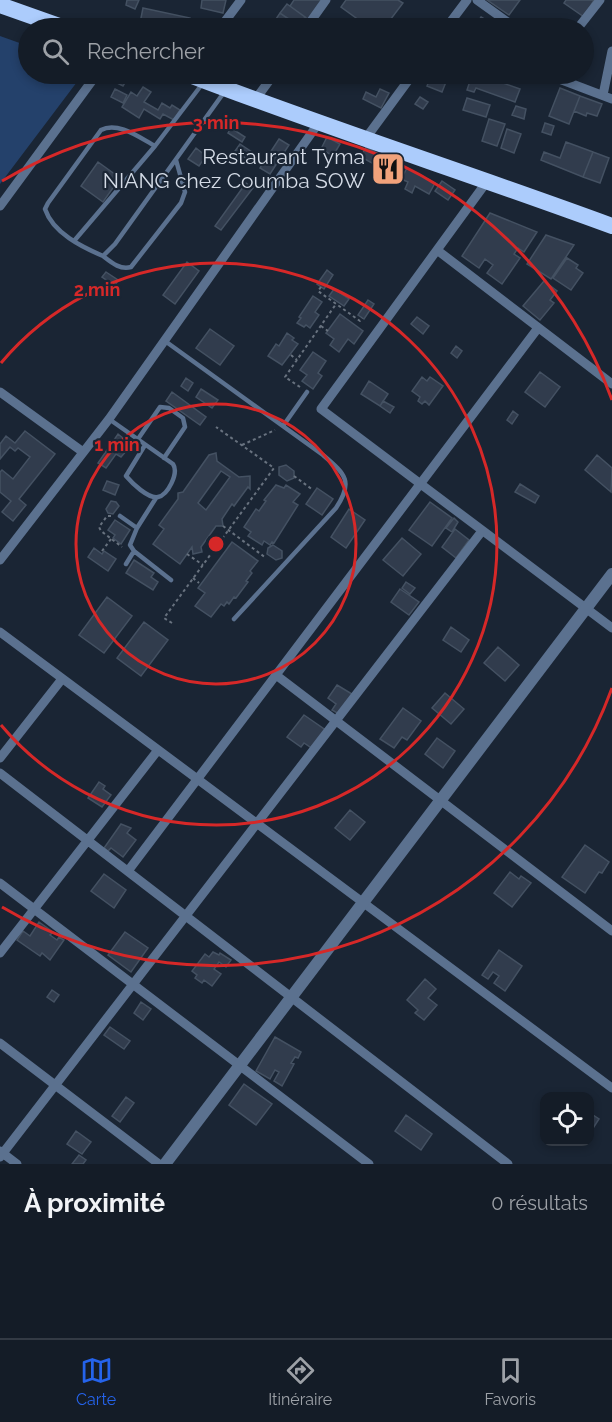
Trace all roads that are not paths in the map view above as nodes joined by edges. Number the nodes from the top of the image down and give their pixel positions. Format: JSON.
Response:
{"nodes":[{"id":1,"x":241,"y":0,"type":"edge"},
{"id":2,"x":326,"y":0,"type":"edge"},
{"id":3,"x":466,"y":0,"type":"edge"},
{"id":4,"x":477,"y":0,"type":"edge"},
{"id":5,"x":600,"y":0,"type":"edge"},
{"id":6,"x":0,"y":5,"type":"edge"},
{"id":7,"x":37,"y":18,"type":"edge"},
{"id":8,"x":228,"y":18,"type":"edge"},
{"id":9,"x":313,"y":18,"type":"edge"},
{"id":10,"x":453,"y":18,"type":"edge"},
{"id":11,"x":502,"y":18,"type":"edge"},
{"id":12,"x":586,"y":18,"type":"edge"},
{"id":13,"x":612,"y":51,"type":"edge"},
{"id":14,"x":90,"y":84,"type":"edge"},
{"id":15,"x":204,"y":84,"type":"edge"},
{"id":16,"x":214,"y":84,"type":"edge"},
{"id":17,"x":267,"y":84,"type":"edge"},
{"id":18,"x":406,"y":84,"type":"edge"},
{"id":19,"x":573,"y":84,"type":"edge"},
{"id":20,"x":226,"y":89,"type":"junction"},
{"id":21,"x":607,"y":97,"type":"edge"},
{"id":22,"x":255,"y":100,"type":"junction"},
{"id":23,"x":320,"y":122,"type":"junction"},
{"id":24,"x":366,"y":138,"type":"junction"},
{"id":25,"x":155,"y":146,"type":"junction"},
{"id":26,"x":176,"y":159,"type":"junction"},
{"id":27,"x":488,"y":180,"type":"junction"},
{"id":28,"x":0,"y":206,"type":"edge"},
{"id":29,"x":612,"y":226,"type":"edge"},
{"id":30,"x":74,"y":241,"type":"junction"},
{"id":31,"x":437,"y":250,"type":"junction"},
{"id":32,"x":103,"y":256,"type":"junction"},
{"id":33,"x":538,"y":328,"type":"junction"},
{"id":34,"x":165,"y":341,"type":"junction"},
{"id":35,"x":612,"y":384,"type":"edge"},
{"id":36,"x":0,"y":392,"type":"edge"},
{"id":37,"x":307,"y":392,"type":"road end"},
{"id":38,"x":109,"y":419,"type":"junction"},
{"id":39,"x":283,"y":426,"type":"junction"},
{"id":40,"x":138,"y":439,"type":"junction"},
{"id":41,"x":145,"y":445,"type":"junction"},
{"id":42,"x":83,"y":452,"type":"junction"},
{"id":43,"x":164,"y":458,"type":"junction"},
{"id":44,"x":420,"y":484,"type":"junction"},
{"id":45,"x":156,"y":498,"type":"junction"},
{"id":46,"x":120,"y":516,"type":"road end"},
{"id":47,"x":137,"y":528,"type":"junction"},
{"id":48,"x":482,"y":531,"type":"junction"},
{"id":49,"x":4,"y":547,"type":"edge"},
{"id":50,"x":133,"y":553,"type":"junction"},
{"id":51,"x":0,"y":560,"type":"edge"},
{"id":52,"x":126,"y":564,"type":"dead end"},
{"id":53,"x":612,"y":574,"type":"edge"},
{"id":54,"x":171,"y":580,"type":"dead end"},
{"id":55,"x":586,"y":609,"type":"junction"},
{"id":56,"x":234,"y":619,"type":"dead end"},
{"id":57,"x":612,"y":628,"type":"edge"},
{"id":58,"x":0,"y":632,"type":"edge"},
{"id":59,"x":276,"y":675,"type":"junction"},
{"id":60,"x":62,"y":679,"type":"junction"},
{"id":61,"x":336,"y":721,"type":"junction"},
{"id":62,"x":158,"y":750,"type":"junction"},
{"id":63,"x":0,"y":758,"type":"edge"},
{"id":64,"x":0,"y":773,"type":"edge"},
{"id":65,"x":197,"y":780,"type":"junction"},
{"id":66,"x":441,"y":800,"type":"junction"},
{"id":67,"x":256,"y":824,"type":"junction"},
{"id":68,"x":88,"y":840,"type":"junction"},
{"id":69,"x":128,"y":871,"type":"junction"},
{"id":70,"x":0,"y":883,"type":"edge"},
{"id":71,"x":363,"y":903,"type":"junction"},
{"id":72,"x":34,"y":909,"type":"junction"},
{"id":73,"x":186,"y":916,"type":"junction"},
{"id":74,"x":612,"y":931,"type":"edge"},
{"id":75,"x":0,"y":953,"type":"edge"},
{"id":76,"x":133,"y":984,"type":"junction"},
{"id":77,"x":291,"y":997,"type":"junction"},
{"id":78,"x":0,"y":1043,"type":"edge"},
{"id":79,"x":240,"y":1066,"type":"junction"},
{"id":80,"x":55,"y":1085,"type":"junction"},
{"id":81,"x":612,"y":1088,"type":"edge"},
{"id":82,"x":1,"y":1153,"type":"edge"},
{"id":83,"x":17,"y":1164,"type":"edge"},
{"id":84,"x":159,"y":1164,"type":"edge"},
{"id":85,"x":165,"y":1164,"type":"edge"},
{"id":86,"x":369,"y":1164,"type":"edge"},
{"id":87,"x":508,"y":1164,"type":"edge"}],
"edges":[{"from":1,"to":8,"type":"street"},
{"from":2,"to":9,"type":"street"},
{"from":3,"to":10,"type":"street"},
{"from":4,"to":11,"type":"street"},
{"from":5,"to":12,"type":"street"},
{"from":6,"to":7,"type":"highway"},
{"from":13,"to":21,"type":"street"},
{"from":14,"to":28,"type":"street"},
{"from":15,"to":25,"type":"lane"},
{"from":16,"to":20,"type":"highway"},
{"from":17,"to":22,"type":"street"},
{"from":18,"to":24,"type":"street"},
{"from":19,"to":21,"type":"street"},
{"from":20,"to":22,"type":"highway"},
{"from":20,"to":26,"type":"lane"},
{"from":22,"to":23,"type":"highway"},
{"from":23,"to":24,"type":"highway"},
{"from":23,"to":34,"type":"street"},
{"from":24,"to":27,"type":"highway"},
{"from":25,"to":30,"type":"lane"},
{"from":25,"to":30,"type":"lane"},
{"from":26,"to":32,"type":"lane"},
{"from":26,"to":32,"type":"lane"},
{"from":27,"to":29,"type":"highway"},
{"from":27,"to":31,"type":"street"},
{"from":30,"to":32,"type":"lane"},
{"from":31,"to":33,"type":"street"},
{"from":31,"to":44,"type":"street"},
{"from":33,"to":35,"type":"street"},
{"from":33,"to":44,"type":"street"},
{"from":34,"to":38,"type":"street"},
{"from":34,"to":39,"type":"lane"},
{"from":36,"to":42,"type":"street"},
{"from":37,"to":39,"type":"lane"},
{"from":38,"to":40,"type":"lane"},
{"from":38,"to":42,"type":"street"},
{"from":39,"to":56,"type":"lane"},
{"from":40,"to":41,"type":"lane"},
{"from":40,"to":43,"type":"lane"},
{"from":41,"to":43,"type":"lane"},
{"from":41,"to":45,"type":"lane"},
{"from":42,"to":49,"type":"street"},
{"from":43,"to":45,"type":"lane"},
{"from":44,"to":48,"type":"street"},
{"from":44,"to":59,"type":"street"},
{"from":45,"to":47,"type":"lane"},
{"from":46,"to":47,"type":"lane"},
{"from":47,"to":50,"type":"lane"},
{"from":48,"to":55,"type":"street"},
{"from":48,"to":61,"type":"street"},
{"from":49,"to":51,"type":"street"},
{"from":50,"to":52,"type":"lane"},
{"from":50,"to":54,"type":"lane"},
{"from":53,"to":55,"type":"street"},
{"from":55,"to":57,"type":"street"},
{"from":55,"to":66,"type":"street"},
{"from":58,"to":60,"type":"street"},
{"from":59,"to":61,"type":"street"},
{"from":59,"to":65,"type":"street"},
{"from":60,"to":62,"type":"street"},
{"from":60,"to":63,"type":"street"},
{"from":61,"to":66,"type":"street"},
{"from":61,"to":67,"type":"street"},
{"from":62,"to":65,"type":"street"},
{"from":62,"to":68,"type":"street"},
{"from":64,"to":68,"type":"street"},
{"from":65,"to":67,"type":"street"},
{"from":65,"to":69,"type":"street"},
{"from":66,"to":71,"type":"street"},
{"from":66,"to":74,"type":"street"},
{"from":67,"to":71,"type":"street"},
{"from":67,"to":73,"type":"street"},
{"from":68,"to":69,"type":"street"},
{"from":68,"to":72,"type":"street"},
{"from":69,"to":73,"type":"street"},
{"from":70,"to":72,"type":"street"},
{"from":71,"to":77,"type":"street"},
{"from":71,"to":81,"type":"street"},
{"from":72,"to":75,"type":"street"},
{"from":72,"to":76,"type":"street"},
{"from":73,"to":76,"type":"street"},
{"from":73,"to":77,"type":"street"},
{"from":76,"to":79,"type":"street"},
{"from":76,"to":80,"type":"street"},
{"from":77,"to":79,"type":"street"},
{"from":77,"to":87,"type":"street"},
{"from":78,"to":80,"type":"street"},
{"from":79,"to":85,"type":"street"},
{"from":79,"to":86,"type":"street"},
{"from":80,"to":82,"type":"street"},
{"from":80,"to":84,"type":"street"},
{"from":82,"to":83,"type":"street"}]}
